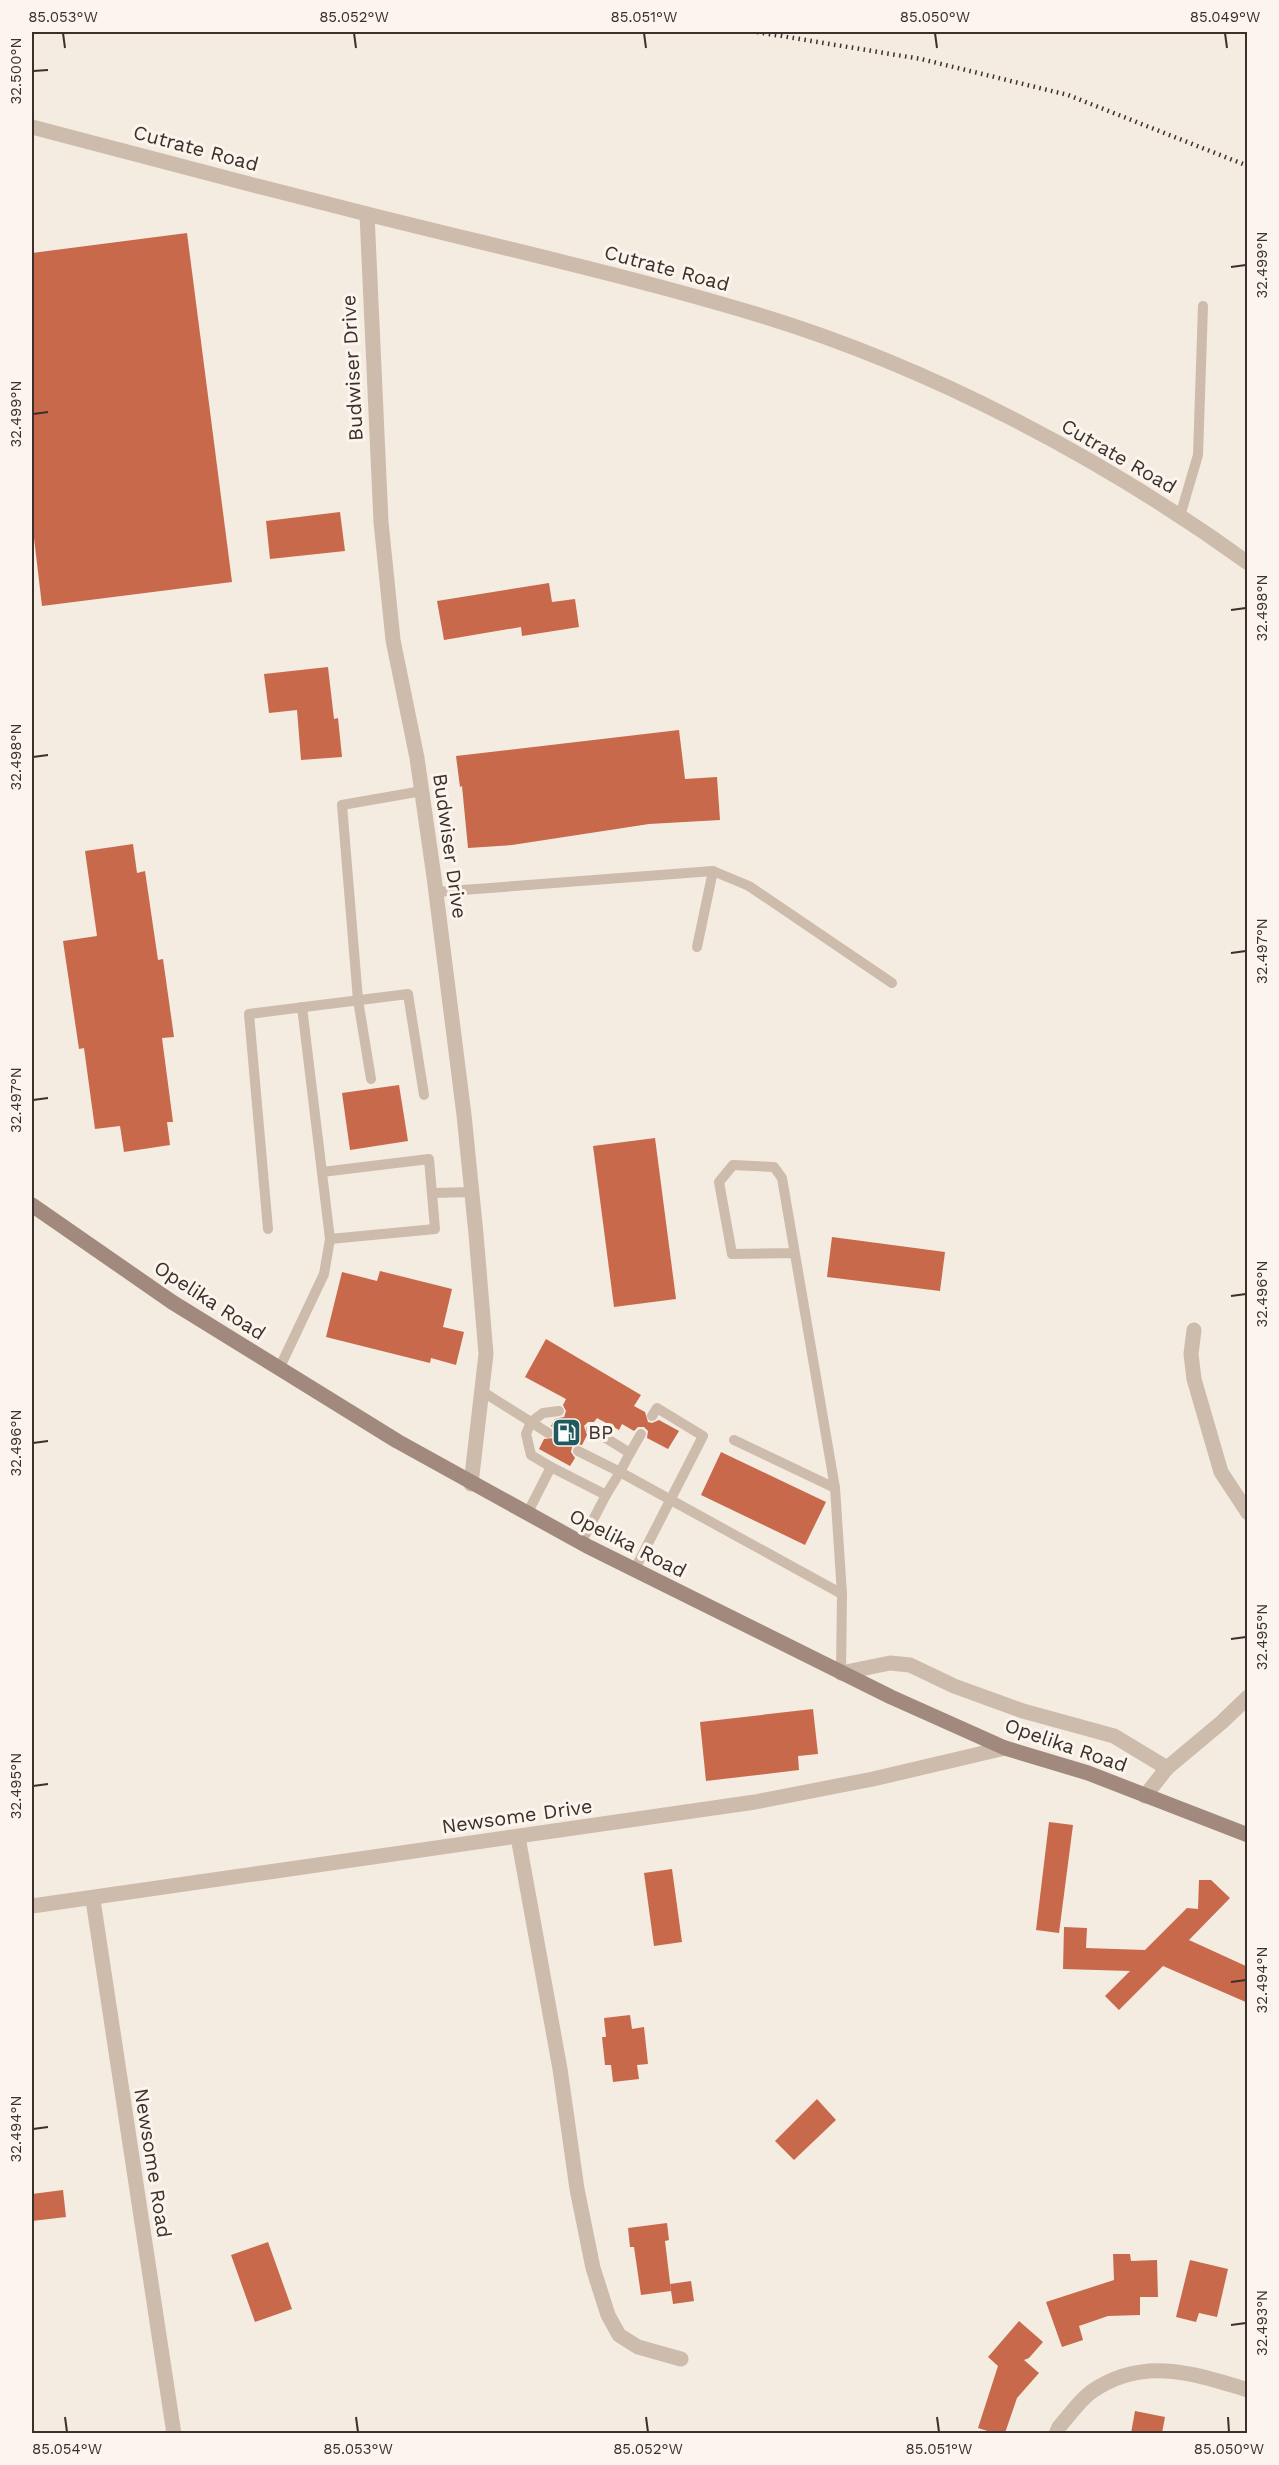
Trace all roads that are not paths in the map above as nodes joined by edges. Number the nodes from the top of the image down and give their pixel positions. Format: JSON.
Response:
{"nodes":[{"id":1,"x":32,"y":127,"type":"edge"},
{"id":2,"x":367,"y":214,"type":"junction"},
{"id":3,"x":1203,"y":306,"type":"dead end"},
{"id":4,"x":1180,"y":516,"type":"junction"},
{"id":5,"x":1248,"y":562,"type":"edge"},
{"id":6,"x":422,"y":791,"type":"junction"},
{"id":7,"x":712,"y":871,"type":"junction"},
{"id":8,"x":436,"y":892,"type":"junction"},
{"id":9,"x":697,"y":947,"type":"dead end"},
{"id":10,"x":892,"y":983,"type":"dead end"},
{"id":11,"x":358,"y":1000,"type":"junction"},
{"id":12,"x":302,"y":1007,"type":"junction"},
{"id":13,"x":370,"y":1079,"type":"dead end"},
{"id":14,"x":424,"y":1095,"type":"dead end"},
{"id":15,"x":322,"y":1172,"type":"junction"},
{"id":16,"x":472,"y":1192,"type":"junction"},
{"id":17,"x":432,"y":1193,"type":"junction"},
{"id":18,"x":32,"y":1205,"type":"edge"},
{"id":19,"x":268,"y":1229,"type":"dead end"},
{"id":20,"x":330,"y":1239,"type":"junction"},
{"id":21,"x":793,"y":1253,"type":"junction"},
{"id":22,"x":1194,"y":1330,"type":"dead end"},
{"id":23,"x":279,"y":1369,"type":"junction"},
{"id":24,"x":483,"y":1392,"type":"junction"},
{"id":25,"x":560,"y":1411,"type":"dead end"},
{"id":26,"x":652,"y":1416,"type":"dead end"},
{"id":27,"x":531,"y":1422,"type":"junction"},
{"id":28,"x":591,"y":1429,"type":"dead end"},
{"id":29,"x":548,"y":1433,"type":"dead end"},
{"id":30,"x":640,"y":1434,"type":"dead end"},
{"id":31,"x":734,"y":1440,"type":"dead end"},
{"id":32,"x":578,"y":1451,"type":"dead end"},
{"id":33,"x":630,"y":1453,"type":"junction"},
{"id":34,"x":551,"y":1467,"type":"junction"},
{"id":35,"x":620,"y":1472,"type":"junction"},
{"id":36,"x":471,"y":1484,"type":"junction"},
{"id":37,"x":835,"y":1488,"type":"junction"},
{"id":38,"x":606,"y":1495,"type":"junction"},
{"id":39,"x":670,"y":1500,"type":"junction"},
{"id":40,"x":1248,"y":1513,"type":"edge"},
{"id":41,"x":527,"y":1514,"type":"junction"},
{"id":42,"x":581,"y":1543,"type":"junction"},
{"id":43,"x":635,"y":1569,"type":"junction"},
{"id":44,"x":842,"y":1594,"type":"junction"},
{"id":45,"x":841,"y":1673,"type":"junction"},
{"id":46,"x":1248,"y":1696,"type":"edge"},
{"id":47,"x":1005,"y":1748,"type":"junction"},
{"id":48,"x":1167,"y":1768,"type":"junction"},
{"id":49,"x":1145,"y":1796,"type":"junction"},
{"id":50,"x":1248,"y":1835,"type":"edge"},
{"id":51,"x":518,"y":1837,"type":"junction"},
{"id":52,"x":93,"y":1899,"type":"junction"},
{"id":53,"x":32,"y":1906,"type":"edge"},
{"id":54,"x":681,"y":2359,"type":"dead end"},
{"id":55,"x":1248,"y":2390,"type":"edge"},
{"id":56,"x":174,"y":2433,"type":"edge"},
{"id":57,"x":1056,"y":2433,"type":"edge"}],
"edges":[{"from":1,"to":2,"type":"street","name":"Cutrate Road"},
{"from":2,"to":4,"type":"street","name":"Cutrate Road"},
{"from":2,"to":6,"type":"street","name":"Budwiser Drive"},
{"from":3,"to":4,"type":"lane"},
{"from":4,"to":5,"type":"street","name":"Cutrate Road"},
{"from":6,"to":8,"type":"street","name":"Budwiser Drive"},
{"from":6,"to":11,"type":"lane"},
{"from":7,"to":8,"type":"lane"},
{"from":7,"to":9,"type":"lane"},
{"from":7,"to":10,"type":"lane"},
{"from":8,"to":16,"type":"street","name":"Budwiser Drive"},
{"from":11,"to":12,"type":"lane"},
{"from":11,"to":13,"type":"lane"},
{"from":11,"to":14,"type":"lane"},
{"from":12,"to":15,"type":"lane"},
{"from":12,"to":19,"type":"lane"},
{"from":15,"to":17,"type":"lane"},
{"from":15,"to":20,"type":"lane"},
{"from":16,"to":17,"type":"lane"},
{"from":16,"to":24,"type":"street","name":"Budwiser Drive"},
{"from":17,"to":20,"type":"lane"},
{"from":18,"to":23,"type":"main road","name":"Opelika Road"},
{"from":20,"to":23,"type":"lane"},
{"from":21,"to":21,"type":"lane"},
{"from":21,"to":37,"type":"lane"},
{"from":22,"to":40,"type":"street"},
{"from":23,"to":36,"type":"main road","name":"Opelika Road"},
{"from":24,"to":27,"type":"lane"},
{"from":24,"to":36,"type":"street","name":"Budwiser Drive"},
{"from":25,"to":27,"type":"lane"},
{"from":26,"to":39,"type":"lane"},
{"from":27,"to":29,"type":"lane"},
{"from":27,"to":34,"type":"lane"},
{"from":28,"to":33,"type":"lane"},
{"from":30,"to":33,"type":"lane"},
{"from":31,"to":37,"type":"lane"},
{"from":32,"to":35,"type":"lane"},
{"from":33,"to":35,"type":"lane"},
{"from":34,"to":38,"type":"lane"},
{"from":34,"to":41,"type":"lane"},
{"from":35,"to":38,"type":"lane"},
{"from":35,"to":39,"type":"lane"},
{"from":36,"to":41,"type":"main road","name":"Opelika Road"},
{"from":37,"to":44,"type":"lane"},
{"from":38,"to":42,"type":"lane"},
{"from":39,"to":43,"type":"lane"},
{"from":39,"to":44,"type":"lane"},
{"from":41,"to":42,"type":"main road","name":"Opelika Road"},
{"from":42,"to":43,"type":"main road","name":"Opelika Road"},
{"from":43,"to":45,"type":"main road","name":"Opelika Road"},
{"from":44,"to":45,"type":"lane"},
{"from":45,"to":47,"type":"main road","name":"Opelika Road"},
{"from":45,"to":48,"type":"street"},
{"from":46,"to":48,"type":"street"},
{"from":47,"to":49,"type":"main road","name":"Opelika Road"},
{"from":47,"to":51,"type":"street","name":"Newsome Drive"},
{"from":48,"to":49,"type":"street"},
{"from":49,"to":50,"type":"main road","name":"Opelika Road"},
{"from":51,"to":52,"type":"street","name":"Newsome Drive"},
{"from":51,"to":54,"type":"street"},
{"from":52,"to":53,"type":"street","name":"Newsome Drive"},
{"from":52,"to":56,"type":"street","name":"Newsome Road"},
{"from":55,"to":57,"type":"street"}]}
